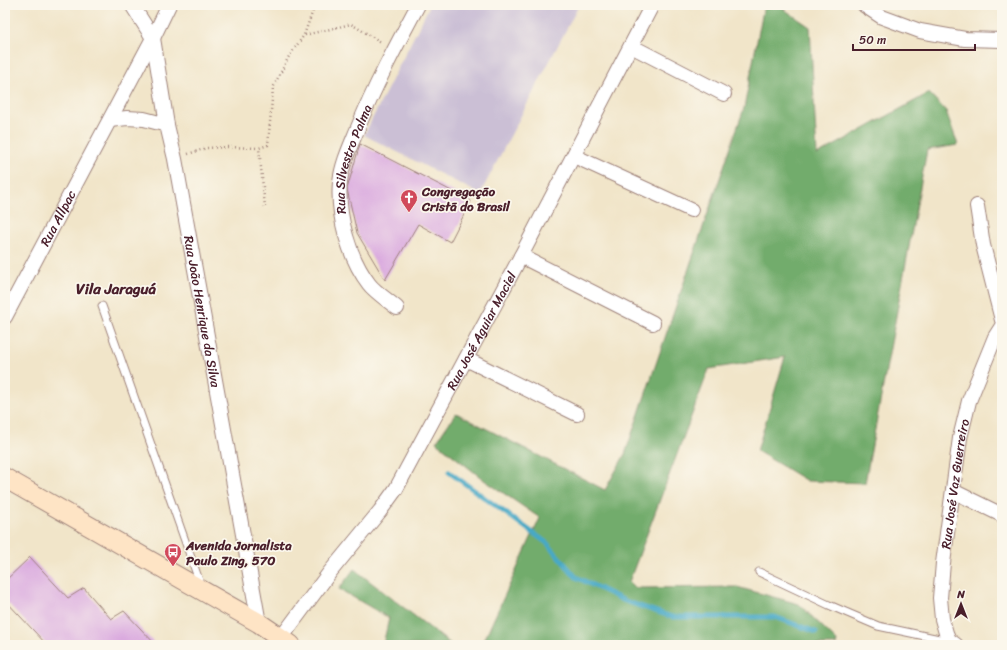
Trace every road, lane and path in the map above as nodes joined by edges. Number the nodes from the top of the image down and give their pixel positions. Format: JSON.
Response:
{"nodes":[{"id":1,"x":132,"y":5,"type":"edge"},
{"id":2,"x":169,"y":5,"type":"edge"},
{"id":3,"x":315,"y":5,"type":"edge"},
{"id":4,"x":418,"y":5,"type":"edge"},
{"id":5,"x":652,"y":5,"type":"edge"},
{"id":6,"x":864,"y":5,"type":"edge"},
{"id":7,"x":304,"y":35,"type":"junction"},
{"id":8,"x":153,"y":38,"type":"junction"},
{"id":9,"x":1002,"y":40,"type":"edge"},
{"id":10,"x":631,"y":46,"type":"junction"},
{"id":11,"x":394,"y":49,"type":"junction"},
{"id":12,"x":724,"y":94,"type":"dead end"},
{"id":13,"x":110,"y":120,"type":"junction"},
{"id":14,"x":167,"y":125,"type":"junction"},
{"id":15,"x":259,"y":148,"type":"junction"},
{"id":16,"x":574,"y":156,"type":"junction"},
{"id":17,"x":174,"y":159,"type":"junction"},
{"id":18,"x":977,"y":206,"type":"dead end"},
{"id":19,"x":266,"y":207,"type":"dead end"},
{"id":20,"x":691,"y":210,"type":"dead end"},
{"id":21,"x":521,"y":256,"type":"junction"},
{"id":22,"x":102,"y":306,"type":"dead end"},
{"id":23,"x":397,"y":308,"type":"dead end"},
{"id":24,"x":5,"y":317,"type":"edge"},
{"id":25,"x":1002,"y":320,"type":"edge"},
{"id":26,"x":652,"y":323,"type":"dead end"},
{"id":27,"x":1002,"y":326,"type":"edge"},
{"id":28,"x":466,"y":359,"type":"junction"},
{"id":29,"x":577,"y":414,"type":"dead end"},
{"id":30,"x":5,"y":478,"type":"edge"},
{"id":31,"x":953,"y":491,"type":"junction"},
{"id":32,"x":1002,"y":516,"type":"edge"},
{"id":33,"x":760,"y":572,"type":"dead end"},
{"id":34,"x":202,"y":590,"type":"junction"},
{"id":35,"x":260,"y":623,"type":"junction"},
{"id":36,"x":286,"y":641,"type":"edge"},
{"id":37,"x":948,"y":642,"type":"edge"}],
"edges":[{"from":1,"to":8,"type":"street","name":"Rua João Henrique da Silva"},
{"from":2,"to":8,"type":"street"},
{"from":3,"to":7,"type":"path"},
{"from":4,"to":11,"type":"street","name":"Rua Silvestro Palma"},
{"from":5,"to":10,"type":"street","name":"Rua José Aguiar Maciel"},
{"from":6,"to":9,"type":"street"},
{"from":7,"to":11,"type":"path"},
{"from":7,"to":15,"type":"path"},
{"from":8,"to":13,"type":"street","name":"Rua Allpac"},
{"from":8,"to":14,"type":"street","name":"Rua João Henrique da Silva"},
{"from":10,"to":12,"type":"street"},
{"from":10,"to":16,"type":"street","name":"Rua José Aguiar Maciel"},
{"from":11,"to":23,"type":"street","name":"Rua Silvestro Palma"},
{"from":13,"to":14,"type":"street"},
{"from":13,"to":24,"type":"street","name":"Rua Allpac"},
{"from":14,"to":17,"type":"street","name":"Rua João Henrique da Silva"},
{"from":15,"to":17,"type":"path"},
{"from":15,"to":19,"type":"path"},
{"from":16,"to":20,"type":"street"},
{"from":16,"to":21,"type":"street","name":"Rua José Aguiar Maciel"},
{"from":17,"to":35,"type":"street","name":"Rua João Henrique da Silva"},
{"from":18,"to":25,"type":"street"},
{"from":21,"to":26,"type":"street"},
{"from":21,"to":28,"type":"street","name":"Rua José Aguiar Maciel"},
{"from":22,"to":34,"type":"lane"},
{"from":27,"to":31,"type":"street","name":"Rua José Vaz Guerreiro"},
{"from":28,"to":29,"type":"street"},
{"from":28,"to":36,"type":"street","name":"Rua José Aguiar Maciel"},
{"from":30,"to":34,"type":"main road"},
{"from":31,"to":32,"type":"street"},
{"from":31,"to":37,"type":"street","name":"Rua José Vaz Guerreiro"},
{"from":33,"to":37,"type":"lane"},
{"from":34,"to":35,"type":"main road"},
{"from":35,"to":36,"type":"main road"}]}
